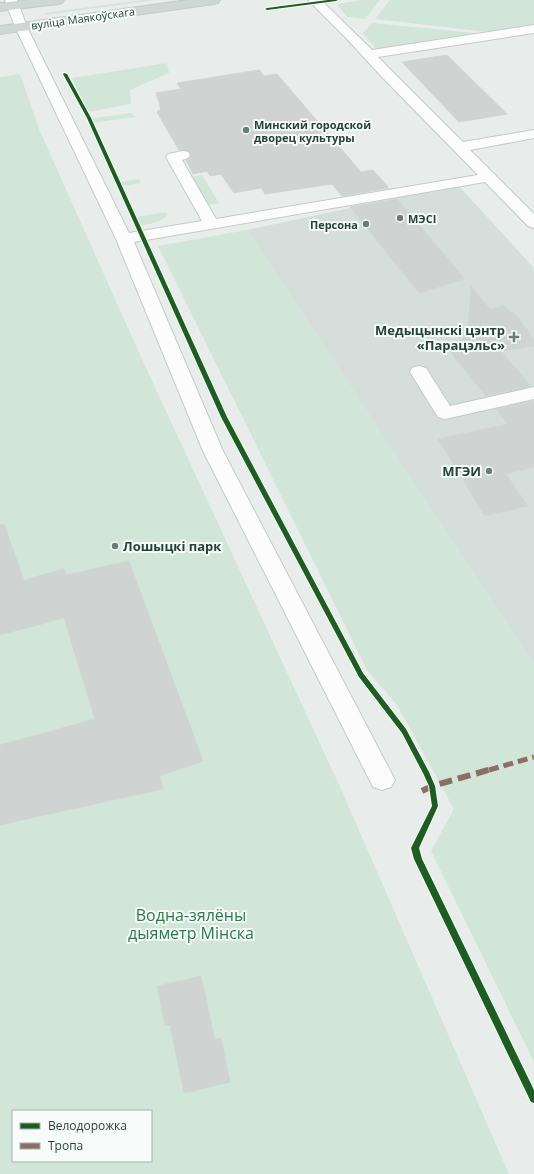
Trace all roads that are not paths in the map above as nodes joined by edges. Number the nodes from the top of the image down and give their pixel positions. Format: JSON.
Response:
{"nodes":[{"id":1,"x":58,"y":0,"type":"edge"},
{"id":2,"x":214,"y":0,"type":"edge"},
{"id":3,"x":314,"y":0,"type":"edge"},
{"id":4,"x":12,"y":3,"type":"edge"},
{"id":5,"x":0,"y":8,"type":"edge"},
{"id":6,"x":21,"y":27,"type":"junction"},
{"id":7,"x":534,"y":29,"type":"edge"},
{"id":8,"x":0,"y":30,"type":"edge"},
{"id":9,"x":369,"y":54,"type":"junction"},
{"id":10,"x":534,"y":134,"type":"edge"},
{"id":11,"x":461,"y":148,"type":"junction"},
{"id":12,"x":183,"y":155,"type":"dead end"},
{"id":13,"x":490,"y":177,"type":"junction"},
{"id":14,"x":212,"y":223,"type":"junction"},
{"id":15,"x":534,"y":223,"type":"edge"},
{"id":16,"x":124,"y":239,"type":"junction"},
{"id":17,"x":419,"y":372,"type":"dead end"},
{"id":18,"x":534,"y":393,"type":"edge"},
{"id":19,"x":382,"y":780,"type":"dead end"}],
"edges":[{"from":1,"to":4,"type":"main road","name":"вуліца Маякоўскага"},
{"from":2,"to":6,"type":"main road","name":"вуліца Маякоўскага"},
{"from":3,"to":9,"type":"street"},
{"from":4,"to":5,"type":"main road","name":"вуліца Маякоўскага"},
{"from":4,"to":6,"type":"street"},
{"from":6,"to":8,"type":"main road","name":"вуліца Маякоўскага"},
{"from":6,"to":16,"type":"street"},
{"from":7,"to":9,"type":"street"},
{"from":9,"to":11,"type":"street"},
{"from":10,"to":11,"type":"street"},
{"from":11,"to":13,"type":"street"},
{"from":12,"to":14,"type":"street"},
{"from":13,"to":14,"type":"street"},
{"from":13,"to":15,"type":"street"},
{"from":14,"to":16,"type":"street"},
{"from":16,"to":19,"type":"street"},
{"from":17,"to":18,"type":"street"}]}
